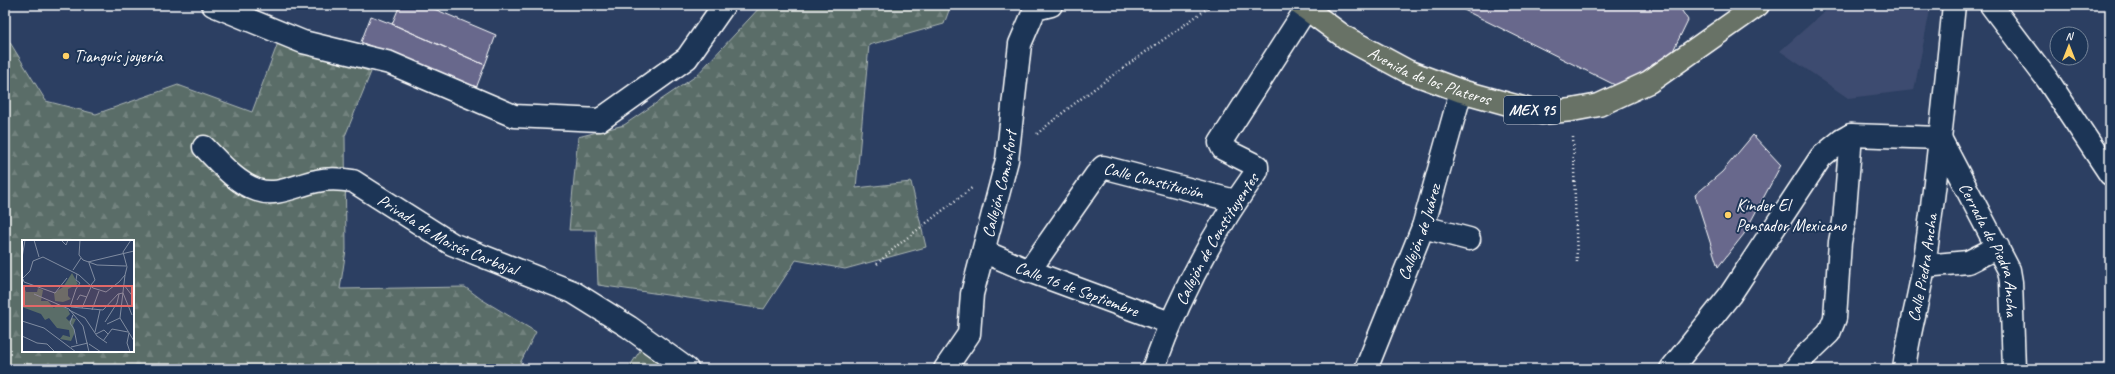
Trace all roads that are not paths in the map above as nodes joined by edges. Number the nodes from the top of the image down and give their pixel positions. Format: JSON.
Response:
{"nodes":[{"id":1,"x":213,"y":5,"type":"edge"},
{"id":2,"x":724,"y":5,"type":"edge"},
{"id":3,"x":1051,"y":5,"type":"edge"},
{"id":4,"x":1758,"y":5,"type":"edge"},
{"id":5,"x":1954,"y":5,"type":"edge"},
{"id":6,"x":1991,"y":5,"type":"edge"},
{"id":7,"x":1303,"y":7,"type":"edge"},
{"id":8,"x":1461,"y":91,"type":"junction"},
{"id":9,"x":1851,"y":135,"type":"junction"},
{"id":10,"x":1940,"y":138,"type":"junction"},
{"id":11,"x":204,"y":148,"type":"dead end"},
{"id":12,"x":2110,"y":174,"type":"edge"},
{"id":13,"x":1235,"y":201,"type":"junction"},
{"id":14,"x":1423,"y":227,"type":"junction"},
{"id":15,"x":1468,"y":239,"type":"dead end"},
{"id":16,"x":1998,"y":247,"type":"junction"},
{"id":17,"x":984,"y":252,"type":"junction"},
{"id":18,"x":1924,"y":266,"type":"junction"},
{"id":19,"x":1029,"y":271,"type":"junction"},
{"id":20,"x":1170,"y":323,"type":"junction"},
{"id":21,"x":687,"y":369,"type":"edge"},
{"id":22,"x":945,"y":369,"type":"edge"},
{"id":23,"x":1153,"y":369,"type":"edge"},
{"id":24,"x":1366,"y":369,"type":"edge"},
{"id":25,"x":1671,"y":369,"type":"edge"},
{"id":26,"x":1795,"y":369,"type":"edge"},
{"id":27,"x":1904,"y":369,"type":"edge"},
{"id":28,"x":2014,"y":369,"type":"edge"}],
"edges":[{"from":1,"to":2,"type":"street"},
{"from":3,"to":17,"type":"street","name":"Callejón Comonfort"},
{"from":4,"to":8,"type":"main road","name":"Avenida de los Plateros","number":"MEX 95"},
{"from":5,"to":10,"type":"street","name":"Calle Piedra Ancha"},
{"from":6,"to":12,"type":"street"},
{"from":7,"to":8,"type":"main road","name":"Avenida de los Plateros","number":"MEX 95"},
{"from":7,"to":13,"type":"street","name":"Callejón de Constituyentes"},
{"from":8,"to":14,"type":"street","name":"Callejón de Juárez"},
{"from":9,"to":10,"type":"street"},
{"from":9,"to":25,"type":"street"},
{"from":9,"to":26,"type":"street"},
{"from":10,"to":16,"type":"street","name":"Cerrada de Piedra Ancha"},
{"from":10,"to":18,"type":"street","name":"Calle Piedra Ancha"},
{"from":11,"to":21,"type":"street","name":"Privada de Moisés Carbajal"},
{"from":13,"to":19,"type":"street","name":"Calle Constitución"},
{"from":13,"to":20,"type":"street","name":"Callejón de Constituyentes"},
{"from":14,"to":15,"type":"street"},
{"from":14,"to":24,"type":"street","name":"Callejón de Juárez"},
{"from":16,"to":18,"type":"street"},
{"from":16,"to":28,"type":"street","name":"Cerrada de Piedra Ancha"},
{"from":17,"to":19,"type":"street","name":"Calle 16 de Septiembre"},
{"from":17,"to":22,"type":"street","name":"Callejón Comonfort"},
{"from":18,"to":27,"type":"street","name":"Calle Piedra Ancha"},
{"from":19,"to":20,"type":"street","name":"Calle 16 de Septiembre"},
{"from":20,"to":23,"type":"street","name":"Callejón de Constituyentes"}]}
